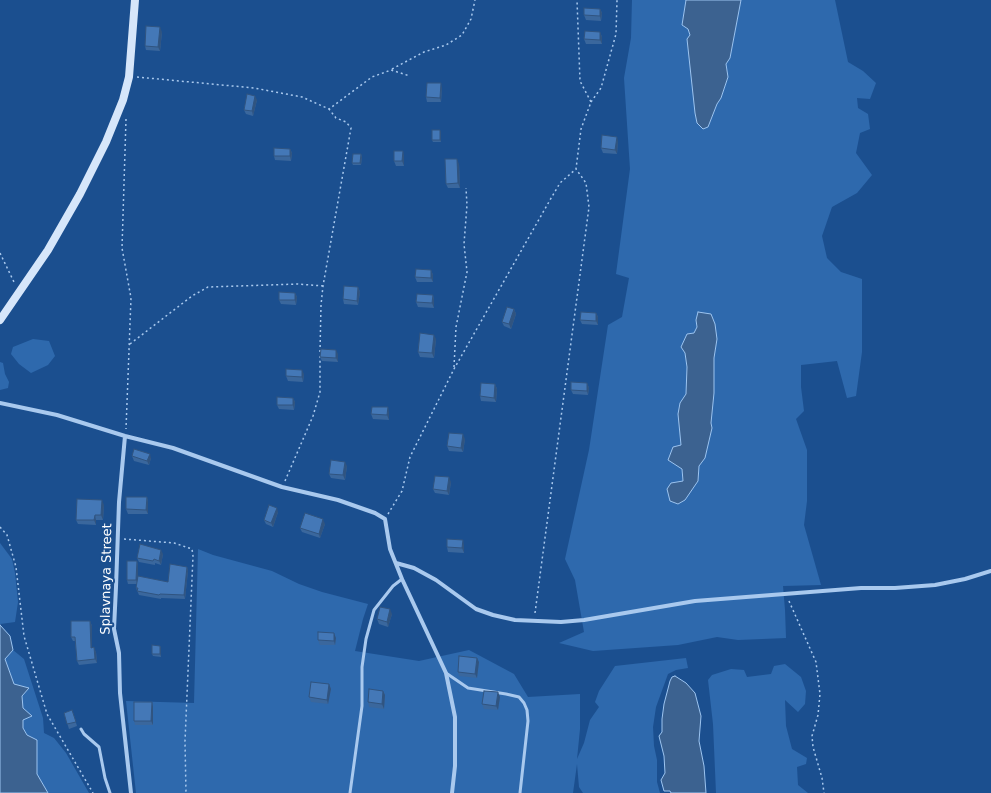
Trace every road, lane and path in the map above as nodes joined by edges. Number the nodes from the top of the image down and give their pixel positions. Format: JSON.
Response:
{"nodes":[{"id":1,"x":135,"y":0,"type":"edge"},
{"id":2,"x":475,"y":0,"type":"edge"},
{"id":3,"x":577,"y":0,"type":"edge"},
{"id":4,"x":617,"y":0,"type":"edge"},
{"id":5,"x":391,"y":70,"type":"junction"},
{"id":6,"x":410,"y":76,"type":"dead end"},
{"id":7,"x":129,"y":77,"type":"junction"},
{"id":8,"x":591,"y":102,"type":"junction"},
{"id":9,"x":328,"y":110,"type":"junction"},
{"id":10,"x":125,"y":118,"type":"dead end"},
{"id":11,"x":576,"y":168,"type":"junction"},
{"id":12,"x":466,"y":188,"type":"dead end"},
{"id":13,"x":0,"y":253,"type":"edge"},
{"id":14,"x":323,"y":286,"type":"junction"},
{"id":15,"x":20,"y":292,"type":"junction"},
{"id":16,"x":0,"y":320,"type":"edge"},
{"id":17,"x":129,"y":345,"type":"junction"},
{"id":18,"x":454,"y":369,"type":"junction"},
{"id":19,"x":0,"y":403,"type":"edge"},
{"id":20,"x":125,"y":436,"type":"junction"},
{"id":21,"x":282,"y":486,"type":"junction"},
{"id":22,"x":385,"y":519,"type":"junction"},
{"id":23,"x":0,"y":527,"type":"edge"},
{"id":24,"x":118,"y":539,"type":"junction"},
{"id":25,"x":396,"y":563,"type":"junction"},
{"id":26,"x":991,"y":571,"type":"edge"},
{"id":27,"x":402,"y":579,"type":"junction"},
{"id":28,"x":786,"y":594,"type":"junction"},
{"id":29,"x":534,"y":621,"type":"junction"},
{"id":30,"x":446,"y":673,"type":"junction"},
{"id":31,"x":81,"y":728,"type":"dead end"},
{"id":32,"x":93,"y":793,"type":"edge"},
{"id":33,"x":110,"y":793,"type":"edge"},
{"id":34,"x":131,"y":793,"type":"edge"},
{"id":35,"x":186,"y":793,"type":"edge"},
{"id":36,"x":350,"y":793,"type":"edge"},
{"id":37,"x":452,"y":793,"type":"edge"},
{"id":38,"x":520,"y":793,"type":"edge"},
{"id":39,"x":824,"y":793,"type":"edge"}],
"edges":[{"from":1,"to":7,"type":"street"},
{"from":2,"to":5,"type":"path"},
{"from":3,"to":8,"type":"path"},
{"from":4,"to":8,"type":"path"},
{"from":5,"to":6,"type":"path"},
{"from":5,"to":9,"type":"path"},
{"from":7,"to":9,"type":"path"},
{"from":7,"to":15,"type":"street"},
{"from":8,"to":11,"type":"path"},
{"from":9,"to":14,"type":"path"},
{"from":10,"to":17,"type":"path"},
{"from":11,"to":18,"type":"path"},
{"from":11,"to":29,"type":"path"},
{"from":12,"to":18,"type":"path"},
{"from":13,"to":15,"type":"path"},
{"from":14,"to":17,"type":"path"},
{"from":14,"to":21,"type":"path"},
{"from":15,"to":16,"type":"street"},
{"from":17,"to":20,"type":"path"},
{"from":18,"to":22,"type":"path"},
{"from":19,"to":20,"type":"street"},
{"from":20,"to":21,"type":"street"},
{"from":20,"to":24,"type":"street","name":"Splavnaya Street"},
{"from":21,"to":22,"type":"street"},
{"from":22,"to":25,"type":"street"},
{"from":23,"to":32,"type":"path"},
{"from":24,"to":34,"type":"street","name":"Splavnaya Street"},
{"from":24,"to":35,"type":"path"},
{"from":25,"to":27,"type":"street"},
{"from":25,"to":29,"type":"street"},
{"from":26,"to":28,"type":"street"},
{"from":27,"to":30,"type":"street"},
{"from":27,"to":36,"type":"lane"},
{"from":28,"to":29,"type":"street"},
{"from":28,"to":39,"type":"path"},
{"from":30,"to":37,"type":"street"},
{"from":30,"to":38,"type":"lane"},
{"from":31,"to":33,"type":"lane"}]}
